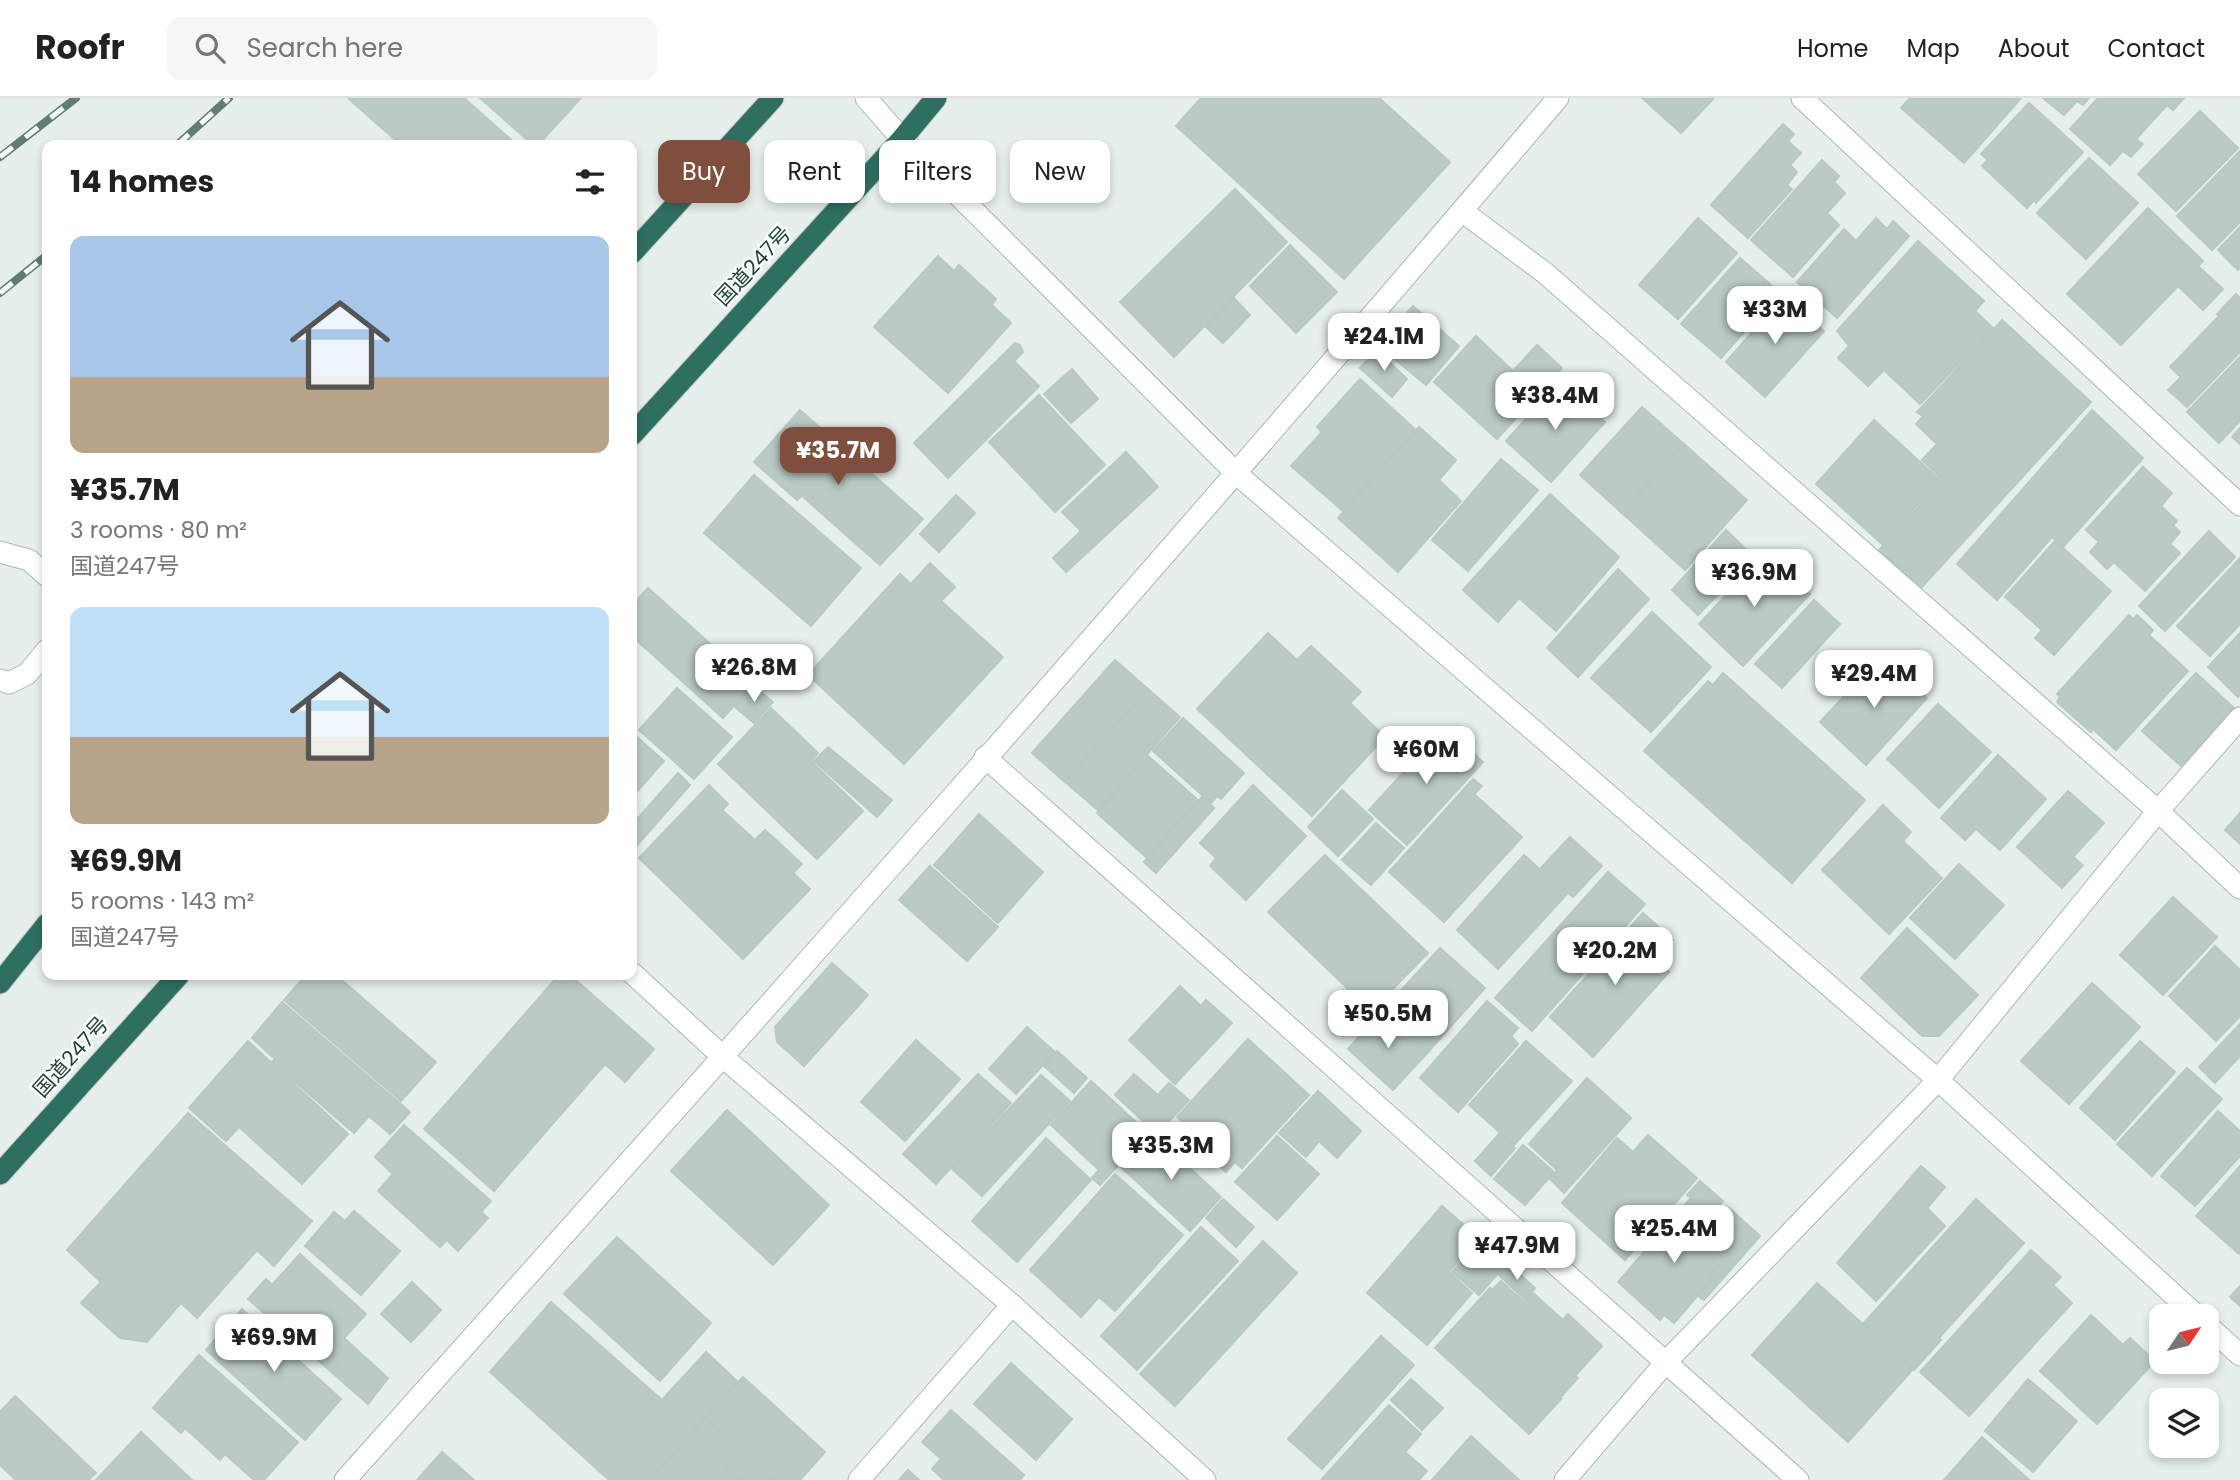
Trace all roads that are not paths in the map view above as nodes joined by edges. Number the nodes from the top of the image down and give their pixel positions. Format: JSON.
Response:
{"nodes":[{"id":1,"x":773,"y":98,"type":"edge"},
{"id":2,"x":866,"y":98,"type":"edge"},
{"id":3,"x":936,"y":98,"type":"edge"},
{"id":4,"x":1558,"y":98,"type":"edge"},
{"id":5,"x":1802,"y":98,"type":"edge"},
{"id":6,"x":902,"y":139,"type":"junction"},
{"id":7,"x":1462,"y":211,"type":"junction"},
{"id":8,"x":637,"y":248,"type":"edge"},
{"id":9,"x":637,"y":430,"type":"edge"},
{"id":10,"x":1237,"y":474,"type":"junction"},
{"id":11,"x":2240,"y":505,"type":"edge"},
{"id":12,"x":0,"y":552,"type":"edge"},
{"id":13,"x":42,"y":572,"type":"edge"},
{"id":14,"x":42,"y":656,"type":"edge"},
{"id":15,"x":0,"y":680,"type":"edge"},
{"id":16,"x":2240,"y":718,"type":"edge"},
{"id":17,"x":985,"y":757,"type":"junction"},
{"id":18,"x":2158,"y":811,"type":"junction"},
{"id":19,"x":2240,"y":888,"type":"edge"},
{"id":20,"x":42,"y":930,"type":"edge"},
{"id":21,"x":637,"y":978,"type":"edge"},
{"id":22,"x":175,"y":980,"type":"edge"},
{"id":23,"x":0,"y":983,"type":"edge"},
{"id":24,"x":723,"y":1057,"type":"junction"},
{"id":25,"x":1938,"y":1080,"type":"junction"},
{"id":26,"x":0,"y":1174,"type":"edge"},
{"id":27,"x":2184,"y":1304,"type":"edge"},
{"id":28,"x":1012,"y":1305,"type":"junction"},
{"id":29,"x":2219,"y":1336,"type":"edge"},
{"id":30,"x":2240,"y":1355,"type":"edge"},
{"id":31,"x":1666,"y":1362,"type":"junction"},
{"id":32,"x":345,"y":1480,"type":"edge"},
{"id":33,"x":859,"y":1480,"type":"edge"},
{"id":34,"x":1205,"y":1480,"type":"edge"},
{"id":35,"x":1565,"y":1480,"type":"edge"},
{"id":36,"x":1798,"y":1480,"type":"edge"}],
"edges":[{"from":1,"to":8,"type":"highway"},
{"from":2,"to":6,"type":"street"},
{"from":3,"to":6,"type":"highway","name":"国道247号"},
{"from":4,"to":7,"type":"street"},
{"from":5,"to":11,"type":"street"},
{"from":6,"to":9,"type":"highway","name":"国道247号"},
{"from":6,"to":10,"type":"street"},
{"from":7,"to":10,"type":"street"},
{"from":7,"to":18,"type":"street"},
{"from":10,"to":17,"type":"street"},
{"from":10,"to":25,"type":"street"},
{"from":12,"to":13,"type":"street"},
{"from":14,"to":15,"type":"street"},
{"from":16,"to":18,"type":"street"},
{"from":17,"to":24,"type":"street"},
{"from":17,"to":31,"type":"street"},
{"from":18,"to":19,"type":"street"},
{"from":18,"to":25,"type":"street"},
{"from":20,"to":23,"type":"highway"},
{"from":21,"to":24,"type":"street"},
{"from":22,"to":26,"type":"highway","name":"国道247号"},
{"from":24,"to":28,"type":"street"},
{"from":24,"to":32,"type":"street"},
{"from":25,"to":27,"type":"street"},
{"from":25,"to":31,"type":"street"},
{"from":28,"to":33,"type":"street"},
{"from":28,"to":34,"type":"street"},
{"from":29,"to":30,"type":"street"},
{"from":31,"to":35,"type":"street"},
{"from":31,"to":36,"type":"street"}]}
